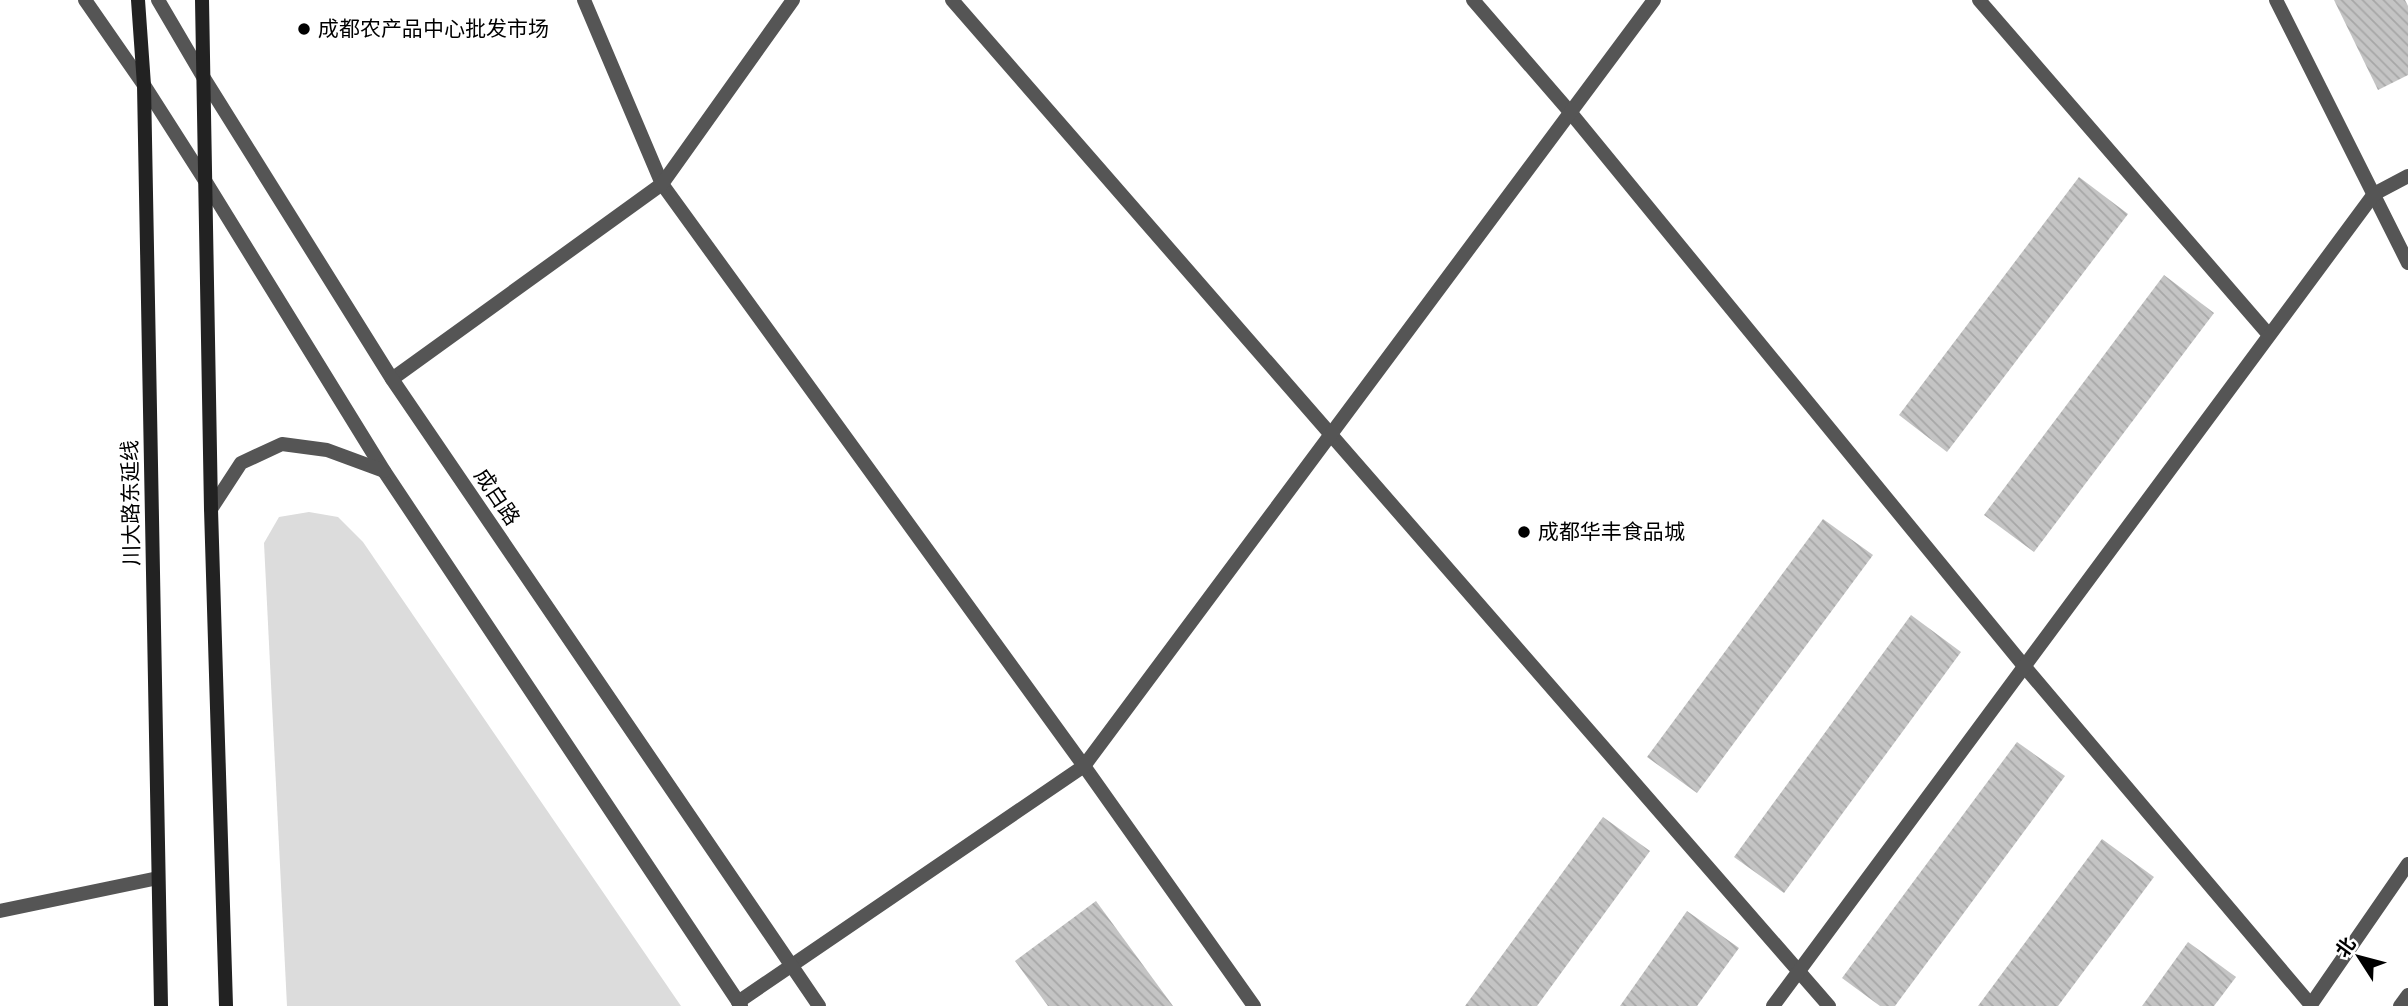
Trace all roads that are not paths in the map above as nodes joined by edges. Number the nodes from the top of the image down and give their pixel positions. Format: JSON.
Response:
{"nodes":[{"id":1,"x":85,"y":0,"type":"edge"},
{"id":2,"x":138,"y":0,"type":"edge"},
{"id":3,"x":158,"y":0,"type":"edge"},
{"id":4,"x":201,"y":0,"type":"edge"},
{"id":5,"x":584,"y":0,"type":"edge"},
{"id":6,"x":793,"y":0,"type":"edge"},
{"id":7,"x":952,"y":0,"type":"edge"},
{"id":8,"x":1473,"y":0,"type":"edge"},
{"id":9,"x":1654,"y":0,"type":"edge"},
{"id":10,"x":1979,"y":0,"type":"edge"},
{"id":11,"x":2276,"y":0,"type":"edge"},
{"id":12,"x":202,"y":75,"type":"junction"},
{"id":13,"x":144,"y":85,"type":"junction"},
{"id":14,"x":1570,"y":112,"type":"junction"},
{"id":15,"x":2408,"y":176,"type":"edge"},
{"id":16,"x":204,"y":179,"type":"junction"},
{"id":17,"x":662,"y":184,"type":"junction"},
{"id":18,"x":2374,"y":194,"type":"junction"},
{"id":19,"x":2408,"y":263,"type":"edge"},
{"id":20,"x":2269,"y":335,"type":"junction"},
{"id":21,"x":392,"y":379,"type":"junction"},
{"id":22,"x":1332,"y":434,"type":"junction"},
{"id":23,"x":384,"y":471,"type":"junction"},
{"id":24,"x":211,"y":509,"type":"junction"},
{"id":25,"x":2024,"y":666,"type":"junction"},
{"id":26,"x":1084,"y":766,"type":"junction"},
{"id":27,"x":2408,"y":864,"type":"edge"},
{"id":28,"x":158,"y":878,"type":"junction"},
{"id":29,"x":0,"y":911,"type":"edge"},
{"id":30,"x":791,"y":964,"type":"junction"},
{"id":31,"x":1798,"y":972,"type":"junction"},
{"id":32,"x":2408,"y":995,"type":"edge"},
{"id":33,"x":739,"y":1004,"type":"edge"},
{"id":34,"x":2310,"y":1005,"type":"edge"},
{"id":35,"x":161,"y":1006,"type":"edge"},
{"id":36,"x":226,"y":1006,"type":"edge"},
{"id":37,"x":819,"y":1006,"type":"edge"},
{"id":38,"x":1254,"y":1006,"type":"edge"},
{"id":39,"x":1773,"y":1006,"type":"edge"},
{"id":40,"x":1829,"y":1006,"type":"edge"},
{"id":41,"x":2400,"y":1006,"type":"edge"}],
"edges":[{"from":1,"to":13,"type":"street"},
{"from":2,"to":13,"type":"main road","name":"川大路东延线"},
{"from":3,"to":12,"type":"street","name":"成白路"},
{"from":4,"to":12,"type":"main road"},
{"from":5,"to":17,"type":"street"},
{"from":6,"to":17,"type":"street"},
{"from":7,"to":22,"type":"street"},
{"from":8,"to":14,"type":"street"},
{"from":9,"to":14,"type":"street"},
{"from":10,"to":20,"type":"street"},
{"from":11,"to":18,"type":"street"},
{"from":12,"to":16,"type":"main road"},
{"from":12,"to":21,"type":"street","name":"成白路"},
{"from":13,"to":16,"type":"street"},
{"from":13,"to":28,"type":"main road","name":"川大路东延线"},
{"from":14,"to":22,"type":"street"},
{"from":14,"to":25,"type":"street"},
{"from":15,"to":18,"type":"street"},
{"from":16,"to":23,"type":"street"},
{"from":16,"to":24,"type":"main road"},
{"from":17,"to":21,"type":"street"},
{"from":17,"to":26,"type":"street"},
{"from":18,"to":19,"type":"street"},
{"from":18,"to":20,"type":"street"},
{"from":20,"to":25,"type":"street"},
{"from":21,"to":30,"type":"street","name":"成白路"},
{"from":22,"to":26,"type":"street"},
{"from":22,"to":31,"type":"street"},
{"from":23,"to":24,"type":"street"},
{"from":23,"to":33,"type":"street"},
{"from":24,"to":36,"type":"main road"},
{"from":25,"to":31,"type":"street"},
{"from":25,"to":34,"type":"street"},
{"from":26,"to":30,"type":"street"},
{"from":26,"to":38,"type":"street"},
{"from":27,"to":34,"type":"street"},
{"from":28,"to":29,"type":"street"},
{"from":28,"to":35,"type":"main road","name":"川大路东延线"},
{"from":30,"to":33,"type":"street"},
{"from":30,"to":37,"type":"street","name":"成白路"},
{"from":31,"to":39,"type":"street"},
{"from":31,"to":40,"type":"street"},
{"from":32,"to":41,"type":"street"}]}
